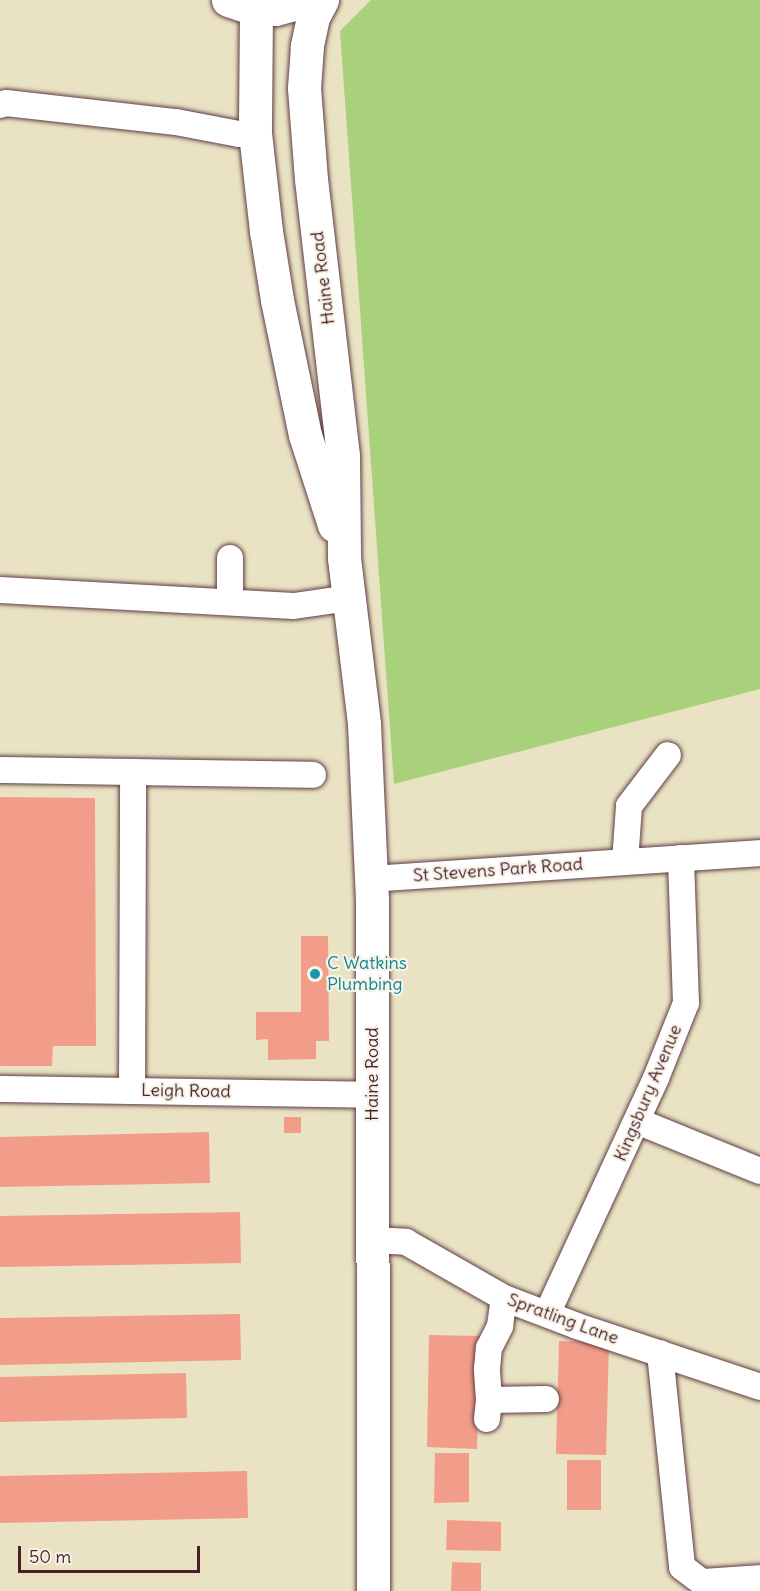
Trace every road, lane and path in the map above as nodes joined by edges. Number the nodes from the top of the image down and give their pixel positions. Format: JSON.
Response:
{"nodes":[{"id":1,"x":309,"y":0,"type":"edge"},
{"id":2,"x":322,"y":0,"type":"edge"},
{"id":3,"x":242,"y":4,"type":"edge"},
{"id":4,"x":0,"y":105,"type":"edge"},
{"id":5,"x":255,"y":133,"type":"junction"},
{"id":6,"x":230,"y":558,"type":"dead end"},
{"id":7,"x":344,"y":558,"type":"junction"},
{"id":8,"x":0,"y":590,"type":"edge"},
{"id":9,"x":350,"y":598,"type":"junction"},
{"id":10,"x":230,"y":601,"type":"junction"},
{"id":11,"x":668,"y":755,"type":"dead end"},
{"id":12,"x":0,"y":770,"type":"edge"},
{"id":13,"x":133,"y":772,"type":"junction"},
{"id":14,"x":313,"y":775,"type":"dead end"},
{"id":15,"x":760,"y":853,"type":"edge"},
{"id":16,"x":681,"y":858,"type":"junction"},
{"id":17,"x":625,"y":862,"type":"junction"},
{"id":18,"x":370,"y":879,"type":"junction"},
{"id":19,"x":0,"y":1089,"type":"edge"},
{"id":20,"x":132,"y":1090,"type":"junction"},
{"id":21,"x":372,"y":1095,"type":"junction"},
{"id":22,"x":637,"y":1121,"type":"junction"},
{"id":23,"x":760,"y":1171,"type":"edge"},
{"id":24,"x":373,"y":1240,"type":"junction"},
{"id":25,"x":504,"y":1298,"type":"junction"},
{"id":26,"x":547,"y":1314,"type":"junction"},
{"id":27,"x":660,"y":1353,"type":"junction"},
{"id":28,"x":760,"y":1387,"type":"edge"},
{"id":29,"x":546,"y":1399,"type":"dead end"},
{"id":30,"x":760,"y":1578,"type":"edge"},
{"id":31,"x":373,"y":1591,"type":"edge"}],
"edges":[{"from":1,"to":3,"type":"main road"},
{"from":2,"to":7,"type":"main road","name":"Haine Road"},
{"from":3,"to":5,"type":"main road","name":"Haine Road"},
{"from":4,"to":5,"type":"street"},
{"from":5,"to":7,"type":"main road","name":"Haine Road"},
{"from":6,"to":10,"type":"street"},
{"from":7,"to":9,"type":"main road","name":"Haine Road"},
{"from":8,"to":10,"type":"street"},
{"from":9,"to":10,"type":"street"},
{"from":9,"to":18,"type":"main road","name":"Haine Road"},
{"from":11,"to":17,"type":"street"},
{"from":12,"to":13,"type":"street"},
{"from":13,"to":14,"type":"street"},
{"from":13,"to":20,"type":"street"},
{"from":15,"to":16,"type":"street","name":"St Stevens Park Road"},
{"from":16,"to":17,"type":"street","name":"St Stevens Park Road"},
{"from":16,"to":22,"type":"street","name":"Kingsbury Avenue"},
{"from":17,"to":18,"type":"street","name":"St Stevens Park Road"},
{"from":18,"to":21,"type":"main road","name":"Haine Road"},
{"from":19,"to":20,"type":"street","name":"Leigh Road"},
{"from":20,"to":21,"type":"street","name":"Leigh Road"},
{"from":21,"to":24,"type":"main road","name":"Haine Road"},
{"from":22,"to":23,"type":"street"},
{"from":22,"to":26,"type":"street","name":"Kingsbury Avenue"},
{"from":24,"to":25,"type":"street","name":"Spratling Lane"},
{"from":24,"to":31,"type":"main road","name":"Haine Road"},
{"from":25,"to":26,"type":"street","name":"Spratling Lane"},
{"from":25,"to":29,"type":"street"},
{"from":26,"to":27,"type":"street","name":"Spratling Lane"},
{"from":27,"to":28,"type":"street","name":"Spratling Lane"},
{"from":27,"to":30,"type":"street"}]}
